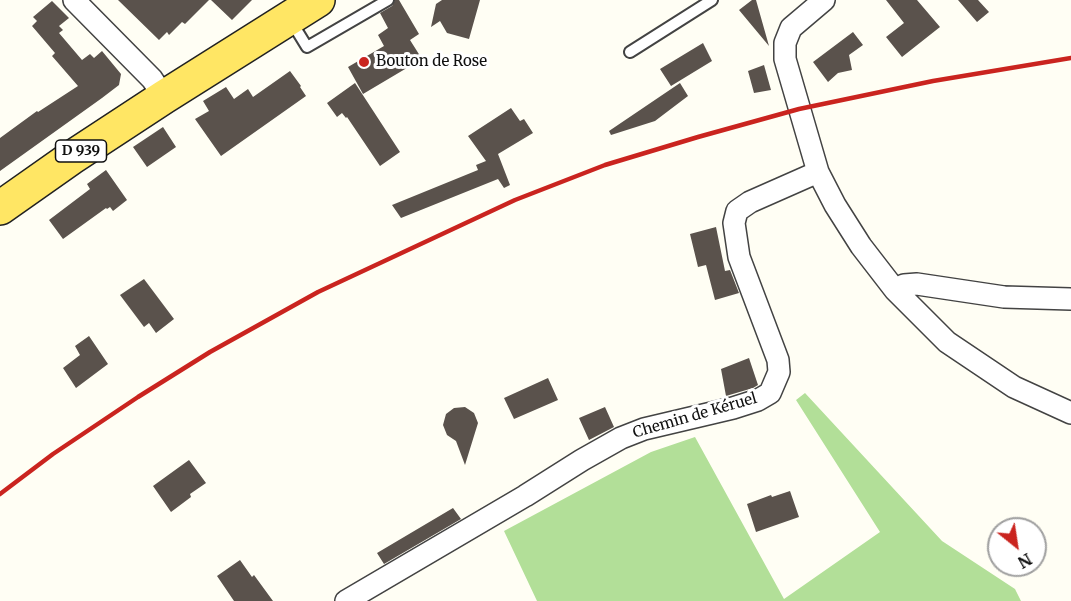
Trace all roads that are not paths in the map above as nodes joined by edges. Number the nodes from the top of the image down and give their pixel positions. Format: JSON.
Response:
{"nodes":[{"id":1,"x":74,"y":0,"type":"edge"},
{"id":2,"x":318,"y":0,"type":"edge"},
{"id":3,"x":388,"y":0,"type":"edge"},
{"id":4,"x":712,"y":0,"type":"edge"},
{"id":5,"x":820,"y":1,"type":"edge"},
{"id":6,"x":289,"y":18,"type":"junction"},
{"id":7,"x":630,"y":52,"type":"dead end"},
{"id":8,"x":164,"y":97,"type":"junction"},
{"id":9,"x":818,"y":172,"type":"junction"},
{"id":10,"x":0,"y":208,"type":"edge"},
{"id":11,"x":895,"y":290,"type":"junction"},
{"id":12,"x":1071,"y":299,"type":"edge"},
{"id":13,"x":1071,"y":413,"type":"edge"},
{"id":14,"x":346,"y":601,"type":"edge"}],
"edges":[{"from":1,"to":8,"type":"street"},
{"from":2,"to":6,"type":"main road","number":"D 939"},
{"from":3,"to":6,"type":"lane"},
{"from":4,"to":7,"type":"lane"},
{"from":5,"to":9,"type":"street"},
{"from":6,"to":8,"type":"main road","number":"D 939"},
{"from":8,"to":10,"type":"main road","number":"D 939"},
{"from":9,"to":11,"type":"street"},
{"from":9,"to":14,"type":"street","name":"Chemin de Kéruel"},
{"from":11,"to":12,"type":"street"},
{"from":11,"to":13,"type":"street"}]}
